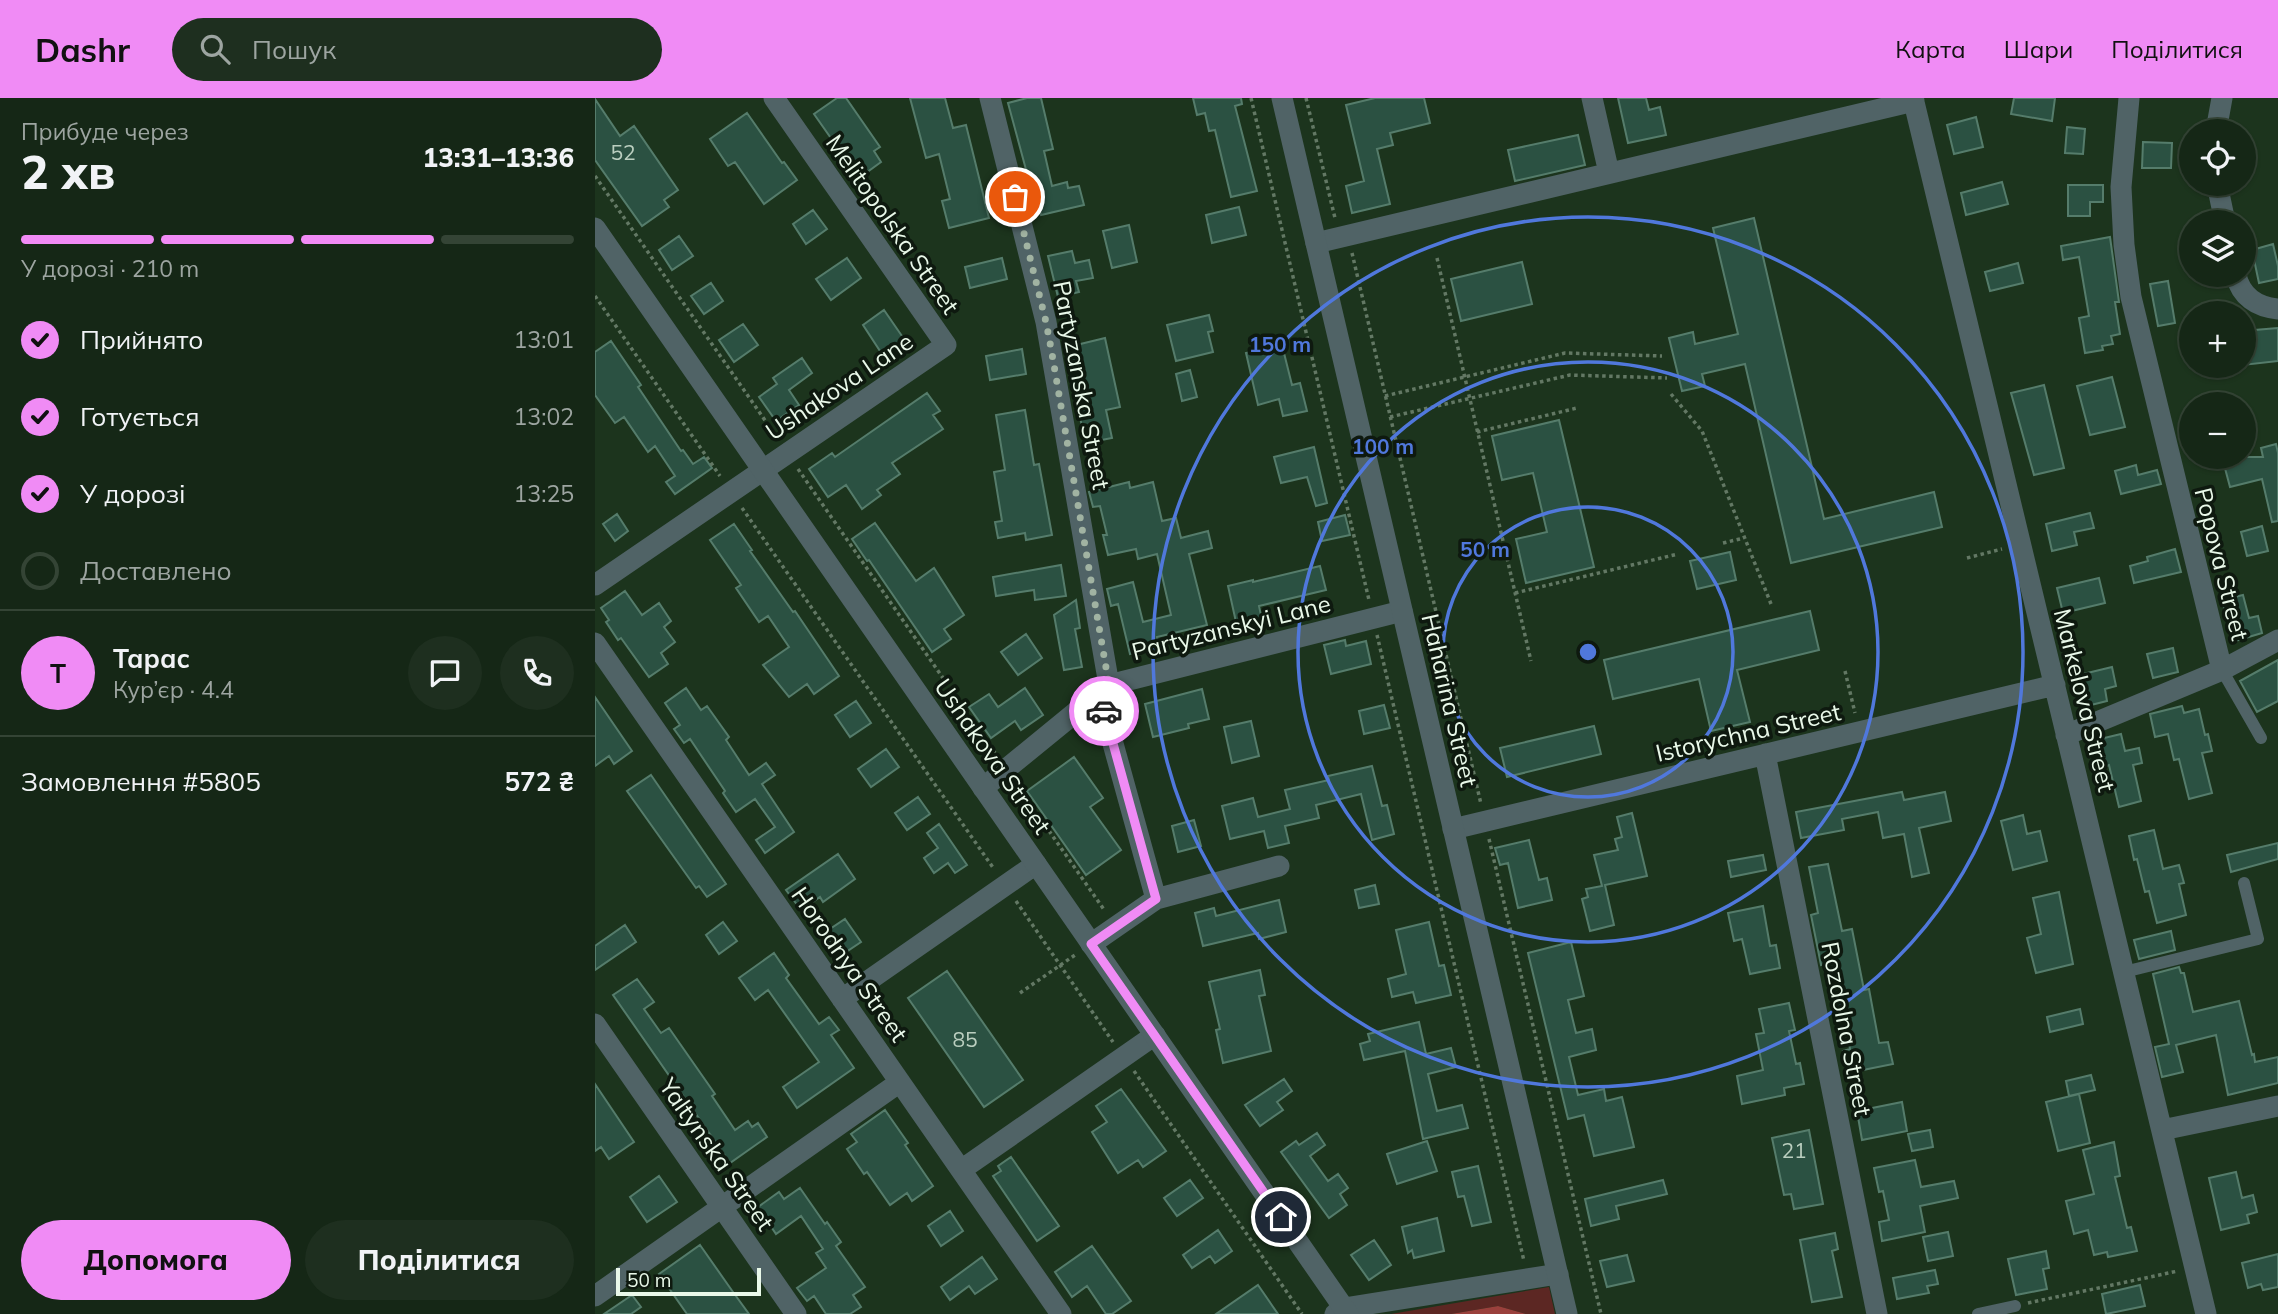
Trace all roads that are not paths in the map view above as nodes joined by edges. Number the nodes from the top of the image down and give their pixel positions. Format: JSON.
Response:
{"nodes":[{"id":1,"x":774,"y":98,"type":"edge"},
{"id":2,"x":990,"y":98,"type":"edge"},
{"id":3,"x":1282,"y":98,"type":"edge"},
{"id":4,"x":1592,"y":98,"type":"edge"},
{"id":5,"x":2129,"y":98,"type":"edge"},
{"id":6,"x":2222,"y":98,"type":"edge"},
{"id":7,"x":1914,"y":99,"type":"edge"},
{"id":8,"x":2219,"y":119,"type":"edge"},
{"id":9,"x":1609,"y":173,"type":"junction"},
{"id":10,"x":595,"y":228,"type":"edge"},
{"id":11,"x":1316,"y":243,"type":"junction"},
{"id":12,"x":2241,"y":287,"type":"edge"},
{"id":13,"x":2278,"y":309,"type":"edge"},
{"id":14,"x":946,"y":345,"type":"joint"},
{"id":15,"x":763,"y":470,"type":"junction"},
{"id":16,"x":595,"y":585,"type":"edge"},
{"id":17,"x":1402,"y":611,"type":"junction"},
{"id":18,"x":2278,"y":640,"type":"edge"},
{"id":19,"x":595,"y":643,"type":"edge"},
{"id":20,"x":2222,"y":670,"type":"junction"},
{"id":21,"x":2055,"y":685,"type":"junction"},
{"id":22,"x":1104,"y":689,"type":"junction"},
{"id":23,"x":2066,"y":735,"type":"junction"},
{"id":24,"x":2261,"y":738,"type":"dead end"},
{"id":25,"x":1765,"y":754,"type":"junction"},
{"id":26,"x":983,"y":788,"type":"junction"},
{"id":27,"x":1453,"y":829,"type":"junction"},
{"id":28,"x":1036,"y":864,"type":"junction"},
{"id":29,"x":1279,"y":866,"type":"dead end"},
{"id":30,"x":2244,"y":883,"type":"dead end"},
{"id":31,"x":1156,"y":899,"type":"junction"},
{"id":32,"x":1091,"y":944,"type":"junction"},
{"id":33,"x":2124,"y":972,"type":"junction"},
{"id":34,"x":842,"y":999,"type":"junction"},
{"id":35,"x":595,"y":1024,"type":"edge"},
{"id":36,"x":1155,"y":1035,"type":"junction"},
{"id":37,"x":899,"y":1082,"type":"junction"},
{"id":38,"x":2278,"y":1107,"type":"edge"},
{"id":39,"x":2162,"y":1130,"type":"junction"},
{"id":40,"x":961,"y":1170,"type":"junction"},
{"id":41,"x":722,"y":1207,"type":"junction"},
{"id":42,"x":1558,"y":1274,"type":"junction"},
{"id":43,"x":595,"y":1296,"type":"edge"},
{"id":44,"x":2015,"y":1306,"type":"road end"},
{"id":45,"x":1342,"y":1312,"type":"edge"},
{"id":46,"x":796,"y":1314,"type":"edge"},
{"id":47,"x":1061,"y":1314,"type":"edge"},
{"id":48,"x":1567,"y":1314,"type":"edge"},
{"id":49,"x":1877,"y":1314,"type":"edge"},
{"id":50,"x":1978,"y":1314,"type":"edge"},
{"id":51,"x":2206,"y":1314,"type":"edge"}],
"edges":[{"from":1,"to":14,"type":"street","name":"Melitopolska Street"},
{"from":2,"to":22,"type":"street","name":"Partyzanska Street"},
{"from":3,"to":11,"type":"street","name":"Haharina Street"},
{"from":4,"to":9,"type":"street"},
{"from":5,"to":20,"type":"street","name":"Popova Street"},
{"from":6,"to":8,"type":"street"},
{"from":7,"to":9,"type":"street"},
{"from":7,"to":21,"type":"street","name":"Markelova Street"},
{"from":9,"to":11,"type":"street"},
{"from":10,"to":15,"type":"street","name":"Ushakova Street"},
{"from":11,"to":17,"type":"street","name":"Haharina Street"},
{"from":12,"to":13,"type":"street"},
{"from":14,"to":15,"type":"street","name":"Ushakova Lane"},
{"from":15,"to":16,"type":"street","name":"Ushakova Lane"},
{"from":15,"to":26,"type":"street","name":"Ushakova Street"},
{"from":17,"to":22,"type":"street","name":"Partyzanskyi Lane"},
{"from":17,"to":27,"type":"street","name":"Haharina Street"},
{"from":18,"to":20,"type":"street"},
{"from":19,"to":34,"type":"street","name":"Horodnya Street"},
{"from":20,"to":23,"type":"street"},
{"from":20,"to":24,"type":"lane"},
{"from":21,"to":23,"type":"street","name":"Markelova Street"},
{"from":21,"to":25,"type":"street","name":"Istorychna Street"},
{"from":22,"to":26,"type":"street","name":"Partyzanskyi Lane"},
{"from":22,"to":31,"type":"street","name":"Partyzanska Street"},
{"from":23,"to":33,"type":"street","name":"Markelova Street"},
{"from":25,"to":27,"type":"street","name":"Istorychna Street"},
{"from":25,"to":49,"type":"street","name":"Rozdolna Street"},
{"from":26,"to":28,"type":"street","name":"Ushakova Street"},
{"from":27,"to":42,"type":"street","name":"Haharina Street"},
{"from":28,"to":32,"type":"street","name":"Ushakova Street"},
{"from":28,"to":34,"type":"street"},
{"from":29,"to":31,"type":"street"},
{"from":30,"to":33,"type":"lane"},
{"from":31,"to":32,"type":"street"},
{"from":32,"to":36,"type":"street","name":"Ushakova Street"},
{"from":33,"to":39,"type":"street","name":"Markelova Street"},
{"from":34,"to":37,"type":"street","name":"Horodnya Street"},
{"from":35,"to":41,"type":"street","name":"Yaltynska Street"},
{"from":36,"to":40,"type":"street"},
{"from":36,"to":45,"type":"street","name":"Ushakova Street"},
{"from":37,"to":40,"type":"street","name":"Horodnya Street"},
{"from":37,"to":41,"type":"street"},
{"from":38,"to":39,"type":"street"},
{"from":39,"to":51,"type":"street","name":"Markelova Street"},
{"from":40,"to":47,"type":"street","name":"Horodnya Street"},
{"from":41,"to":43,"type":"street"},
{"from":41,"to":46,"type":"street","name":"Yaltynska Street"},
{"from":42,"to":45,"type":"street"},
{"from":42,"to":48,"type":"street","name":"Haharina Street"},
{"from":44,"to":50,"type":"lane"}]}
